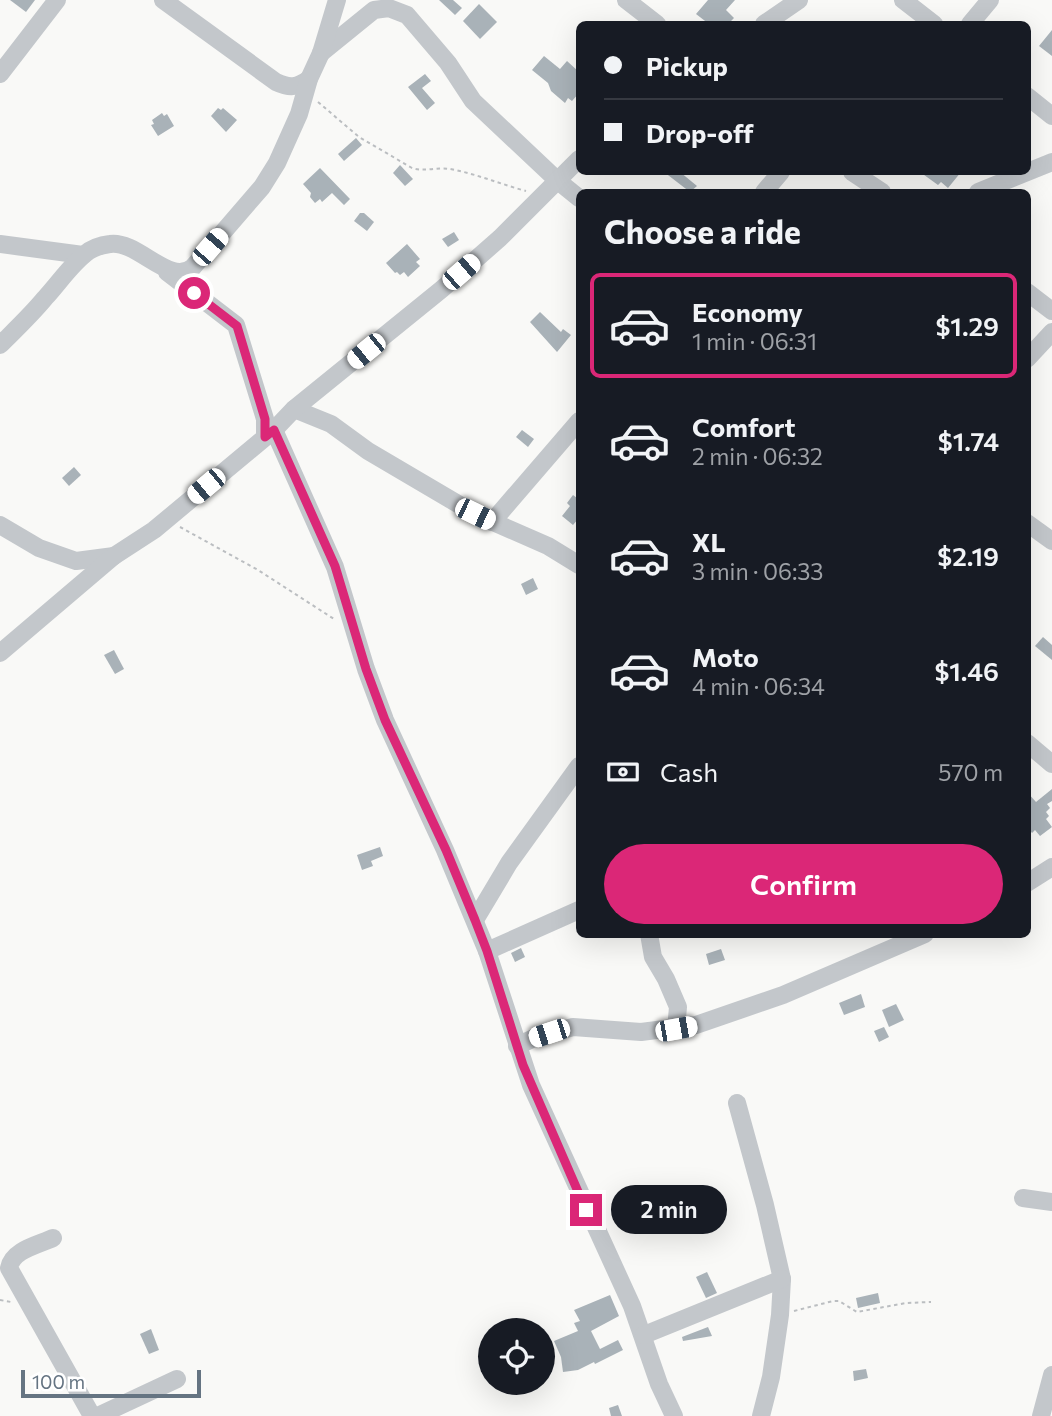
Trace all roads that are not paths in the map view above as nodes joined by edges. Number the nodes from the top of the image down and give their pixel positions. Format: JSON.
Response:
{"nodes":[{"id":1,"x":57,"y":0,"type":"edge"},
{"id":2,"x":163,"y":0,"type":"edge"},
{"id":3,"x":337,"y":0,"type":"edge"},
{"id":4,"x":626,"y":0,"type":"edge"},
{"id":5,"x":799,"y":0,"type":"edge"},
{"id":6,"x":903,"y":0,"type":"edge"},
{"id":7,"x":990,"y":0,"type":"edge"},
{"id":8,"x":653,"y":21,"type":"edge"},
{"id":9,"x":768,"y":21,"type":"edge"},
{"id":10,"x":930,"y":21,"type":"edge"},
{"id":11,"x":972,"y":21,"type":"edge"},
{"id":12,"x":321,"y":53,"type":"junction"},
{"id":13,"x":0,"y":74,"type":"edge"},
{"id":14,"x":307,"y":84,"type":"junction"},
{"id":15,"x":1031,"y":104,"type":"edge"},
{"id":16,"x":1052,"y":116,"type":"edge"},
{"id":17,"x":576,"y":162,"type":"edge"},
{"id":18,"x":1052,"y":162,"type":"edge"},
{"id":19,"x":1031,"y":170,"type":"edge"},
{"id":20,"x":778,"y":175,"type":"edge"},
{"id":21,"x":856,"y":175,"type":"edge"},
{"id":22,"x":1019,"y":175,"type":"edge"},
{"id":23,"x":558,"y":181,"type":"junction"},
{"id":24,"x":766,"y":189,"type":"edge"},
{"id":25,"x":878,"y":189,"type":"edge"},
{"id":26,"x":984,"y":189,"type":"edge"},
{"id":27,"x":576,"y":196,"type":"edge"},
{"id":28,"x":0,"y":244,"type":"edge"},
{"id":29,"x":83,"y":255,"type":"junction"},
{"id":30,"x":157,"y":264,"type":"junction"},
{"id":31,"x":1031,"y":295,"type":"edge"},
{"id":32,"x":1052,"y":311,"type":"edge"},
{"id":33,"x":1052,"y":332,"type":"edge"},
{"id":34,"x":0,"y":345,"type":"edge"},
{"id":35,"x":1031,"y":355,"type":"edge"},
{"id":36,"x":295,"y":409,"type":"junction"},
{"id":37,"x":576,"y":424,"type":"edge"},
{"id":38,"x":270,"y":433,"type":"junction"},
{"id":39,"x":492,"y":522,"type":"junction"},
{"id":40,"x":0,"y":525,"type":"edge"},
{"id":41,"x":1031,"y":526,"type":"edge"},
{"id":42,"x":1052,"y":541,"type":"edge"},
{"id":43,"x":114,"y":556,"type":"junction"},
{"id":44,"x":576,"y":563,"type":"edge"},
{"id":45,"x":0,"y":653,"type":"edge"},
{"id":46,"x":1031,"y":746,"type":"edge"},
{"id":47,"x":1052,"y":764,"type":"edge"},
{"id":48,"x":576,"y":770,"type":"edge"},
{"id":49,"x":576,"y":911,"type":"edge"},
{"id":50,"x":475,"y":920,"type":"junction"},
{"id":51,"x":650,"y":938,"type":"edge"},
{"id":52,"x":916,"y":938,"type":"edge"},
{"id":53,"x":487,"y":951,"type":"junction"},
{"id":54,"x":676,"y":1029,"type":"junction"},
{"id":55,"x":517,"y":1046,"type":"junction"},
{"id":56,"x":737,"y":1104,"type":"dead end"},
{"id":57,"x":1023,"y":1198,"type":"dead end"},
{"id":58,"x":1052,"y":1202,"type":"edge"},
{"id":59,"x":53,"y":1238,"type":"dead end"},
{"id":60,"x":782,"y":1279,"type":"junction"},
{"id":61,"x":644,"y":1335,"type":"junction"},
{"id":62,"x":1052,"y":1375,"type":"edge"},
{"id":63,"x":177,"y":1379,"type":"dead end"},
{"id":64,"x":92,"y":1416,"type":"edge"},
{"id":65,"x":98,"y":1416,"type":"edge"},
{"id":66,"x":674,"y":1416,"type":"edge"},
{"id":67,"x":761,"y":1416,"type":"edge"},
{"id":68,"x":1041,"y":1416,"type":"edge"}],
"edges":[{"from":1,"to":13,"type":"street"},
{"from":2,"to":14,"type":"street"},
{"from":3,"to":12,"type":"street"},
{"from":4,"to":8,"type":"street"},
{"from":5,"to":9,"type":"street"},
{"from":6,"to":10,"type":"street"},
{"from":7,"to":11,"type":"street"},
{"from":12,"to":14,"type":"street"},
{"from":12,"to":23,"type":"street"},
{"from":14,"to":30,"type":"street"},
{"from":15,"to":16,"type":"street"},
{"from":17,"to":23,"type":"street"},
{"from":18,"to":19,"type":"street"},
{"from":20,"to":24,"type":"street"},
{"from":21,"to":25,"type":"street"},
{"from":22,"to":26,"type":"street"},
{"from":23,"to":27,"type":"street"},
{"from":23,"to":36,"type":"street"},
{"from":28,"to":29,"type":"street"},
{"from":29,"to":30,"type":"street"},
{"from":29,"to":34,"type":"street"},
{"from":30,"to":38,"type":"street"},
{"from":31,"to":32,"type":"street"},
{"from":33,"to":35,"type":"street"},
{"from":36,"to":38,"type":"street"},
{"from":36,"to":39,"type":"street"},
{"from":37,"to":39,"type":"street"},
{"from":38,"to":43,"type":"street"},
{"from":38,"to":50,"type":"street"},
{"from":39,"to":44,"type":"street"},
{"from":40,"to":43,"type":"street"},
{"from":41,"to":42,"type":"street"},
{"from":43,"to":45,"type":"street"},
{"from":46,"to":47,"type":"street"},
{"from":48,"to":50,"type":"street"},
{"from":49,"to":53,"type":"street"},
{"from":50,"to":53,"type":"street"},
{"from":51,"to":54,"type":"street"},
{"from":52,"to":54,"type":"street"},
{"from":53,"to":55,"type":"street"},
{"from":54,"to":55,"type":"street"},
{"from":55,"to":61,"type":"street"},
{"from":56,"to":60,"type":"street"},
{"from":57,"to":58,"type":"street"},
{"from":59,"to":64,"type":"street"},
{"from":60,"to":61,"type":"street"},
{"from":60,"to":67,"type":"street"},
{"from":61,"to":66,"type":"street"},
{"from":62,"to":68,"type":"street"},
{"from":63,"to":65,"type":"street"}]}
